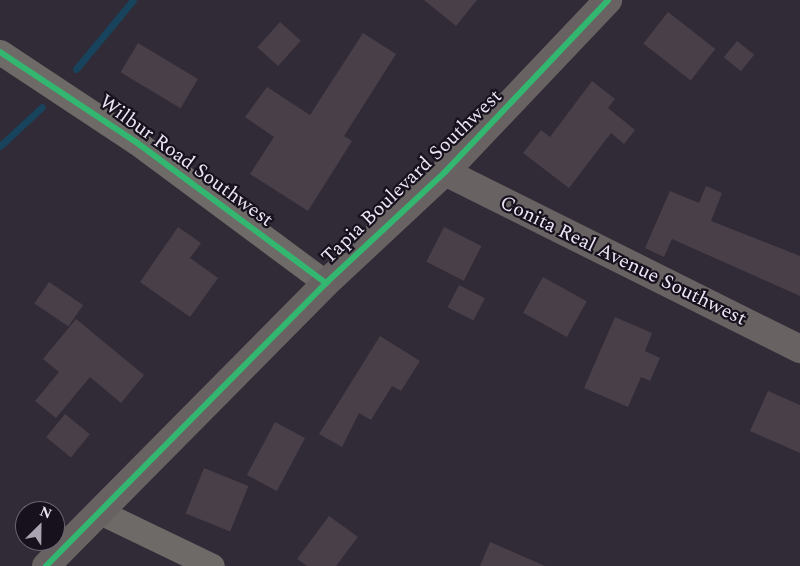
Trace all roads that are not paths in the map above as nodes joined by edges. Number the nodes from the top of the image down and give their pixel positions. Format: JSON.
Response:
{"nodes":[{"id":1,"x":608,"y":0,"type":"edge"},
{"id":2,"x":0,"y":52,"type":"edge"},
{"id":3,"x":445,"y":172,"type":"junction"},
{"id":4,"x":326,"y":283,"type":"junction"},
{"id":5,"x":800,"y":349,"type":"edge"},
{"id":6,"x":100,"y":512,"type":"junction"},
{"id":7,"x":46,"y":566,"type":"edge"},
{"id":8,"x":212,"y":566,"type":"edge"}],
"edges":[{"from":1,"to":3,"type":"street","name":"Tapia Boulevard Southwest"},
{"from":2,"to":4,"type":"street","name":"Wilbur Road Southwest"},
{"from":3,"to":4,"type":"street","name":"Tapia Boulevard Southwest"},
{"from":3,"to":5,"type":"street","name":"Conita Real Avenue Southwest"},
{"from":4,"to":6,"type":"street","name":"Tapia Boulevard Southwest"},
{"from":6,"to":7,"type":"street","name":"Tapia Boulevard Southwest"},
{"from":6,"to":8,"type":"street"}]}
